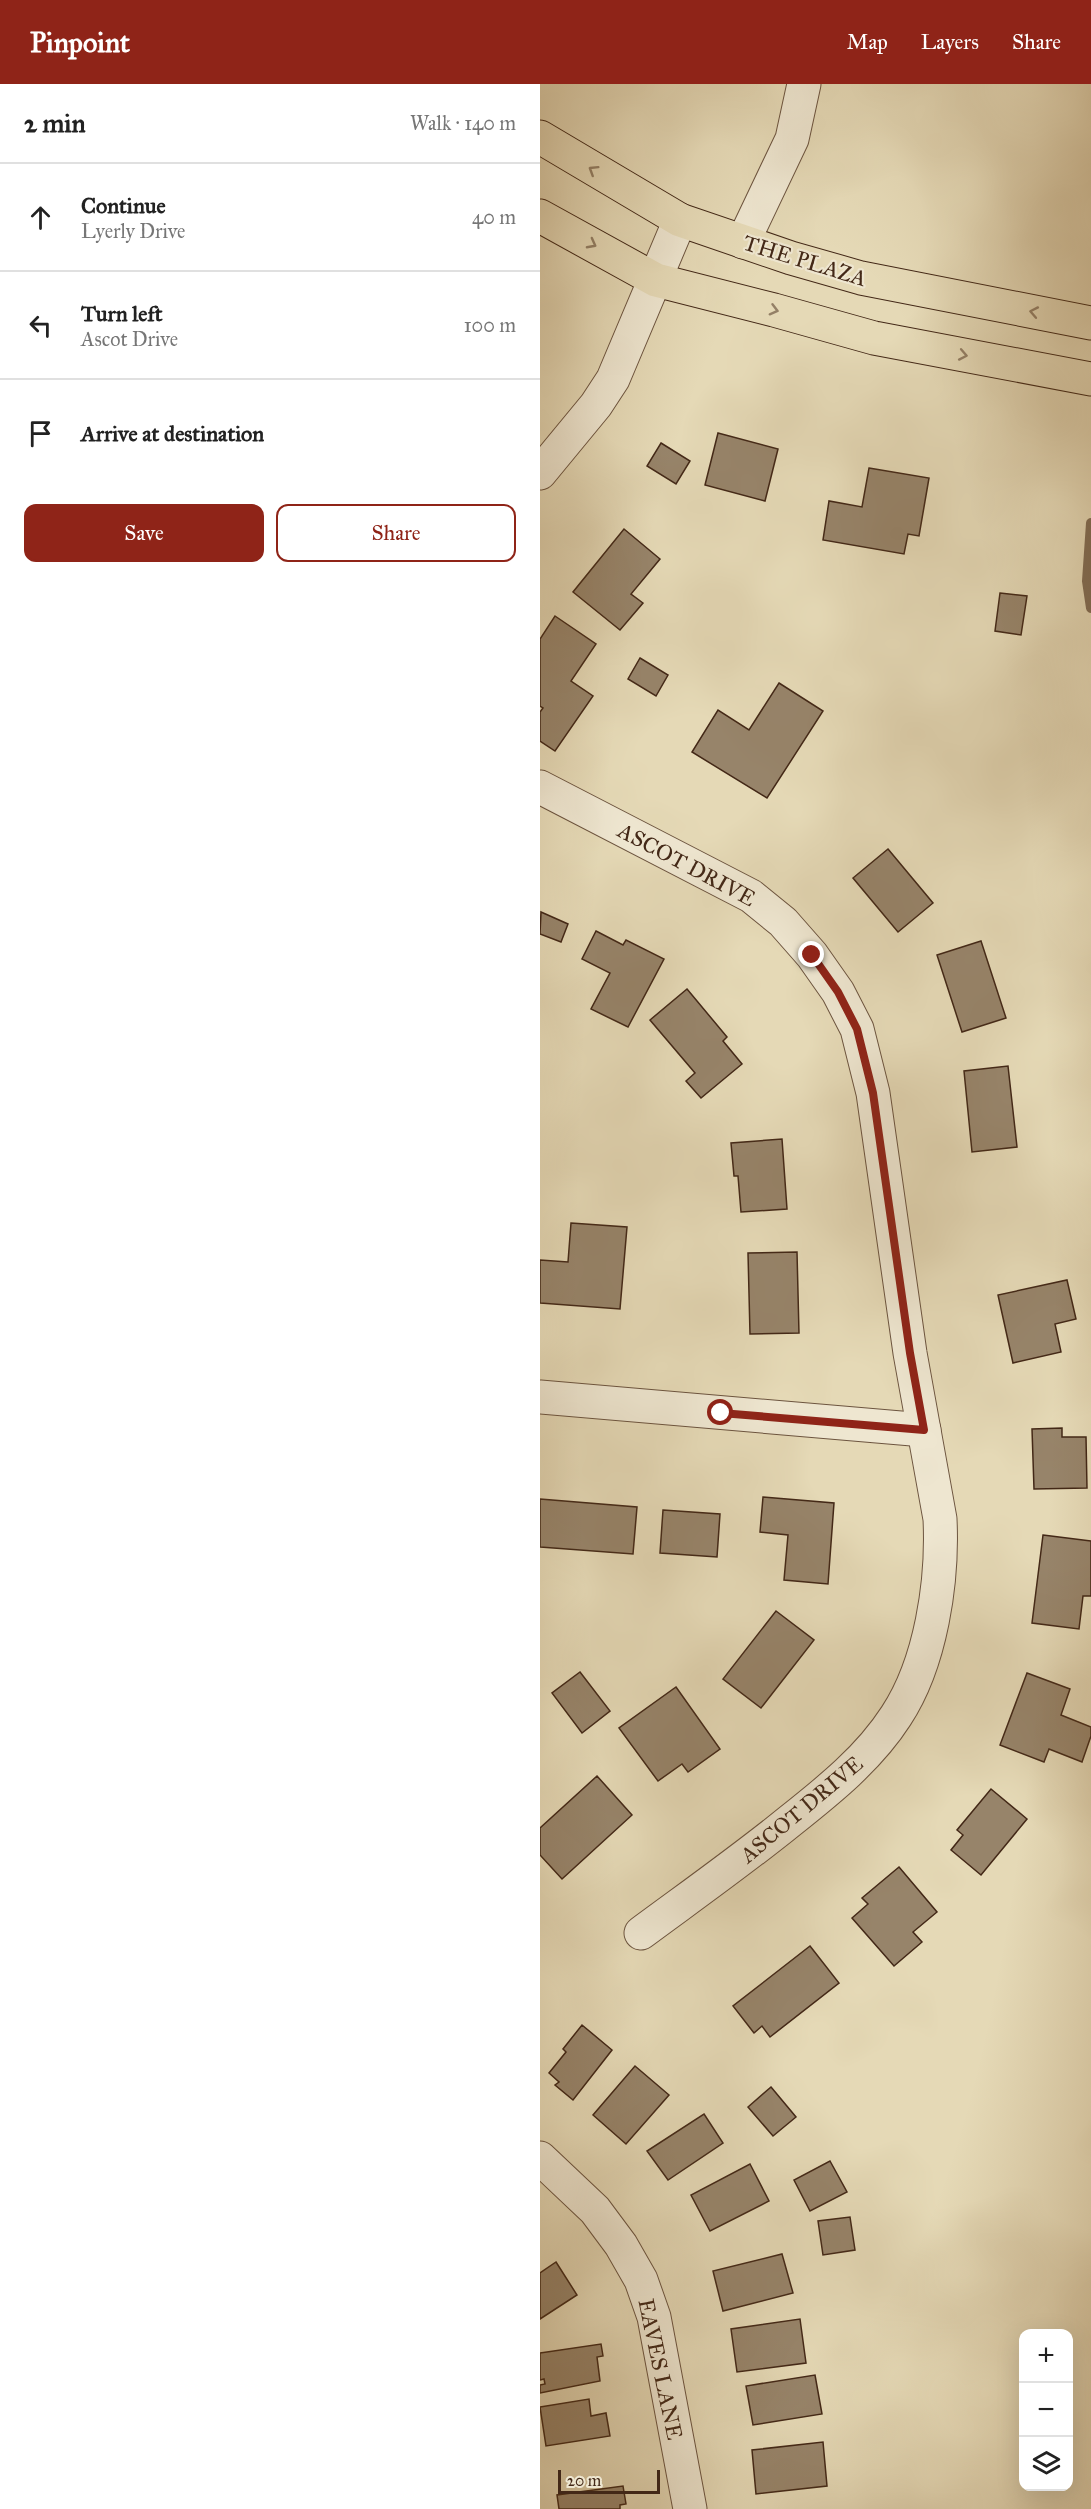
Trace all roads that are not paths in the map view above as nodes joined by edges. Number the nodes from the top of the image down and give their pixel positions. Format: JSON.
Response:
{"nodes":[{"id":1,"x":804,"y":84,"type":"edge"},
{"id":2,"x":540,"y":137,"type":"edge"},
{"id":3,"x":540,"y":216,"type":"edge"},
{"id":4,"x":680,"y":220,"type":"junction"},
{"id":5,"x":743,"y":242,"type":"junction"},
{"id":6,"x":656,"y":280,"type":"junction"},
{"id":7,"x":1091,"y":323,"type":"edge"},
{"id":8,"x":1091,"y":380,"type":"edge"},
{"id":9,"x":540,"y":473,"type":"edge"},
{"id":10,"x":540,"y":787,"type":"edge"},
{"id":11,"x":540,"y":1397,"type":"edge"},
{"id":12,"x":924,"y":1430,"type":"junction"},
{"id":13,"x":641,"y":1933,"type":"dead end"},
{"id":14,"x":540,"y":2158,"type":"edge"},
{"id":15,"x":690,"y":2509,"type":"edge"}],
"edges":[{"from":1,"to":5,"type":"street"},
{"from":4,"to":2,"type":"main road","name":"THE PLAZA","one_way":true},
{"from":3,"to":6,"type":"main road","one_way":true},
{"from":4,"to":5,"type":"main road","name":"THE PLAZA"},
{"from":4,"to":6,"type":"street"},
{"from":7,"to":5,"type":"main road","name":"THE PLAZA","one_way":true},
{"from":6,"to":8,"type":"main road","one_way":true},
{"from":6,"to":9,"type":"street"},
{"from":10,"to":12,"type":"street","name":"ASCOT DRIVE"},
{"from":11,"to":12,"type":"street"},
{"from":12,"to":13,"type":"street","name":"ASCOT DRIVE"},
{"from":14,"to":15,"type":"street","name":"EAVES LANE"}]}
